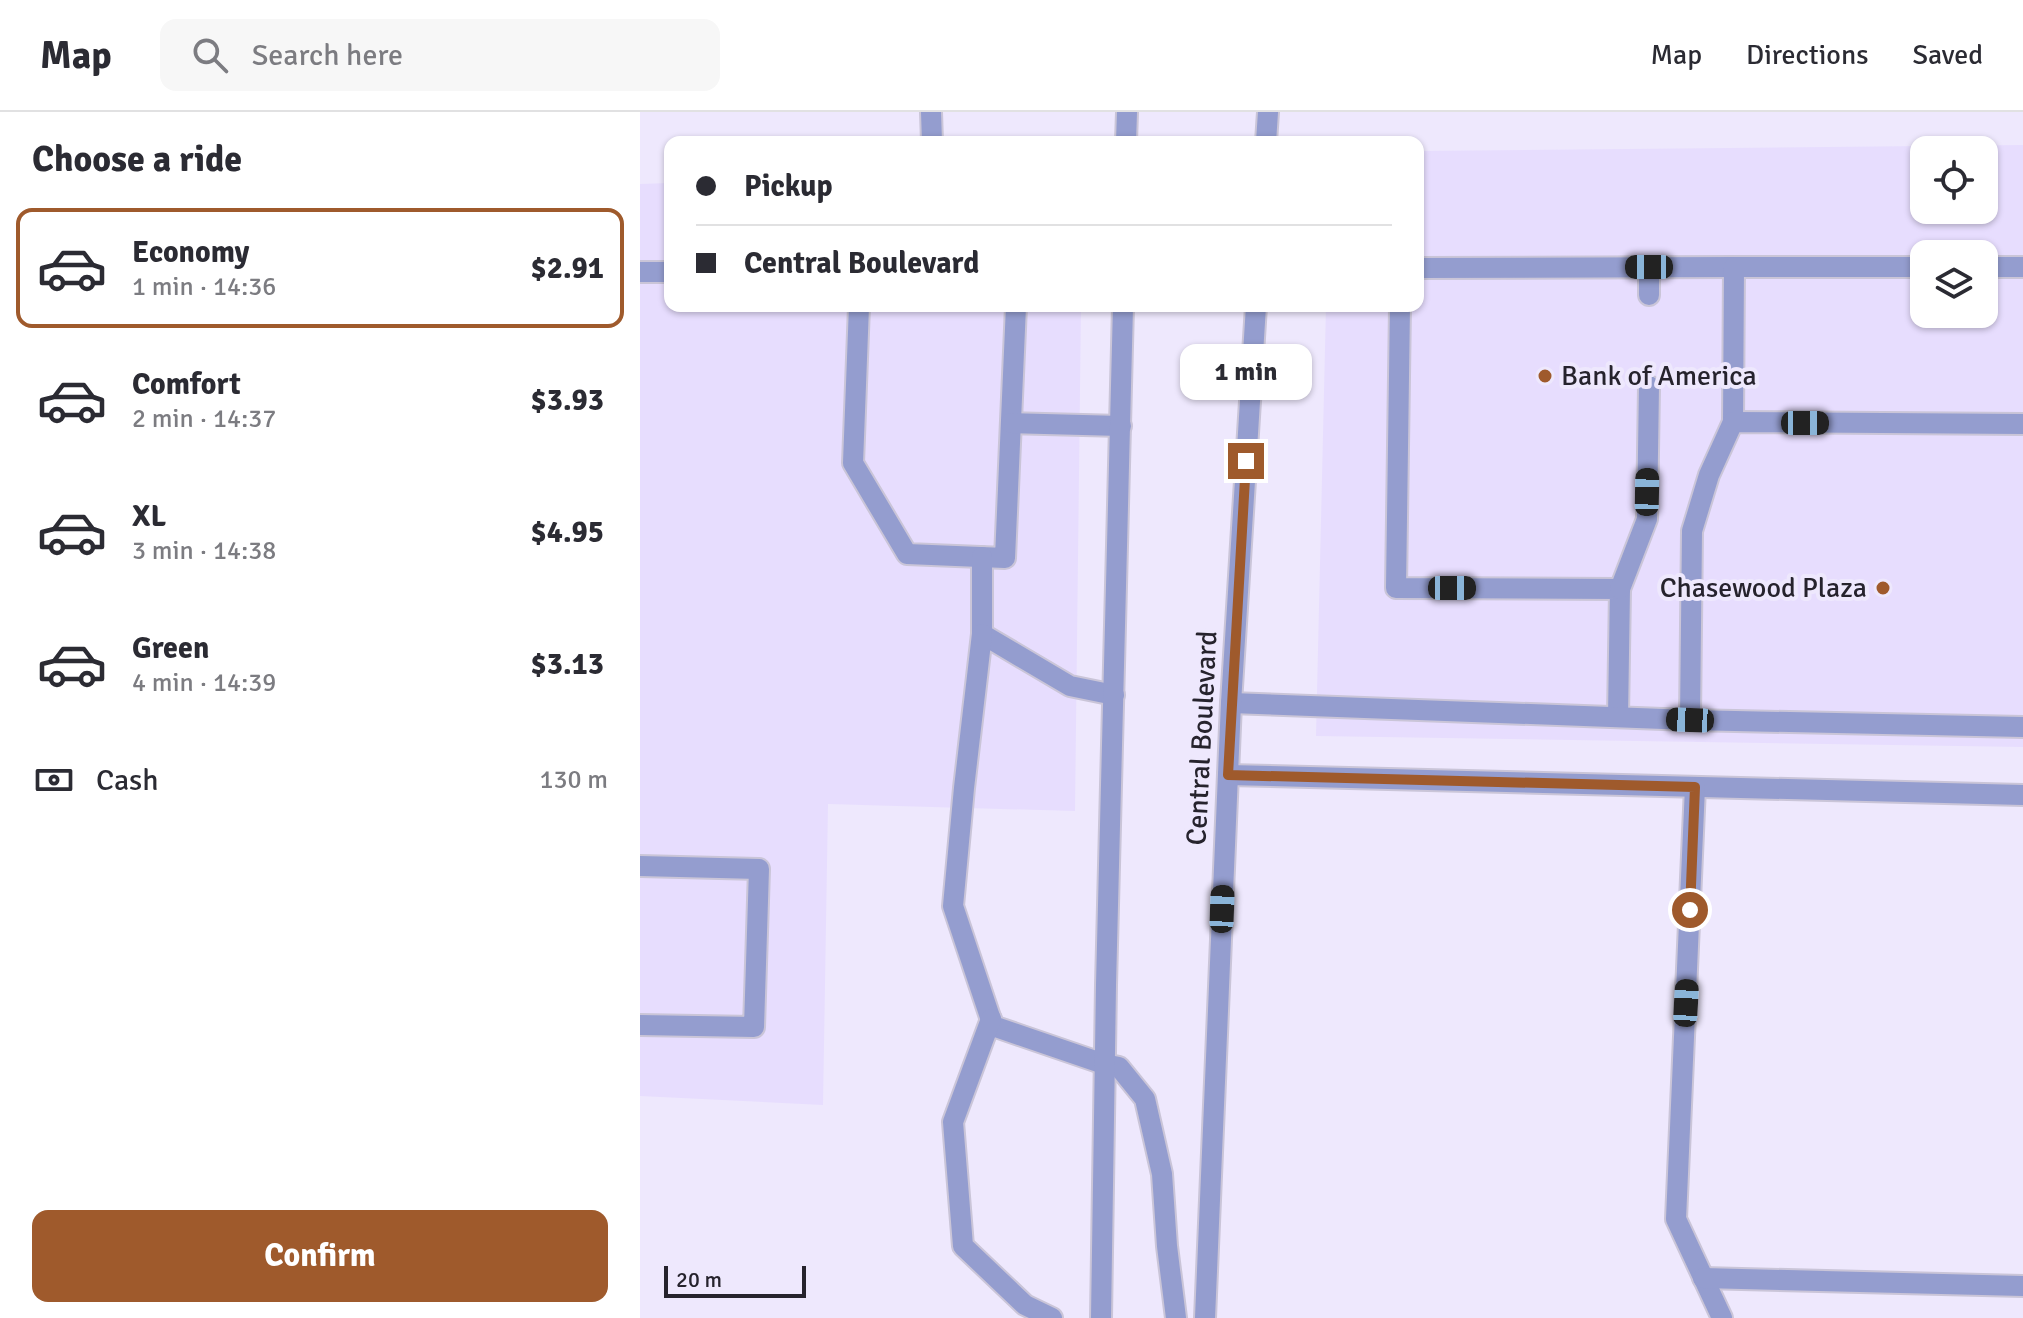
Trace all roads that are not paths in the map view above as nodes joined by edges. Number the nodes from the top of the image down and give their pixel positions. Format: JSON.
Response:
{"nodes":[{"id":1,"x":931,"y":112,"type":"edge"},
{"id":2,"x":1127,"y":112,"type":"edge"},
{"id":3,"x":1268,"y":112,"type":"edge"},
{"id":4,"x":932,"y":136,"type":"edge"},
{"id":5,"x":1126,"y":136,"type":"edge"},
{"id":6,"x":1266,"y":136,"type":"edge"},
{"id":7,"x":1649,"y":267,"type":"junction"},
{"id":8,"x":1734,"y":267,"type":"junction"},
{"id":9,"x":1910,"y":267,"type":"edge"},
{"id":10,"x":1998,"y":267,"type":"edge"},
{"id":11,"x":2023,"y":267,"type":"edge"},
{"id":12,"x":1424,"y":268,"type":"edge"},
{"id":13,"x":640,"y":272,"type":"edge"},
{"id":14,"x":664,"y":272,"type":"edge"},
{"id":15,"x":1649,"y":295,"type":"dead end"},
{"id":16,"x":859,"y":312,"type":"edge"},
{"id":17,"x":1016,"y":312,"type":"edge"},
{"id":18,"x":1123,"y":312,"type":"edge"},
{"id":19,"x":1256,"y":312,"type":"edge"},
{"id":20,"x":1400,"y":312,"type":"edge"},
{"id":21,"x":1649,"y":386,"type":"dead end"},
{"id":22,"x":1733,"y":422,"type":"junction"},
{"id":23,"x":1011,"y":423,"type":"junction"},
{"id":24,"x":2023,"y":424,"type":"edge"},
{"id":25,"x":1121,"y":426,"type":"junction"},
{"id":26,"x":982,"y":557,"type":"junction"},
{"id":27,"x":1620,"y":589,"type":"junction"},
{"id":28,"x":982,"y":634,"type":"junction"},
{"id":29,"x":1114,"y":695,"type":"junction"},
{"id":30,"x":1231,"y":703,"type":"junction"},
{"id":31,"x":1618,"y":717,"type":"junction"},
{"id":32,"x":1690,"y":720,"type":"junction"},
{"id":33,"x":2023,"y":727,"type":"edge"},
{"id":34,"x":1228,"y":775,"type":"junction"},
{"id":35,"x":1695,"y":787,"type":"junction"},
{"id":36,"x":2023,"y":795,"type":"edge"},
{"id":37,"x":640,"y":866,"type":"edge"},
{"id":38,"x":991,"y":1019,"type":"junction"},
{"id":39,"x":640,"y":1025,"type":"edge"},
{"id":40,"x":1104,"y":1064,"type":"junction"},
{"id":41,"x":1703,"y":1278,"type":"junction"},
{"id":42,"x":2023,"y":1286,"type":"edge"},
{"id":43,"x":1052,"y":1318,"type":"edge"},
{"id":44,"x":1101,"y":1318,"type":"edge"},
{"id":45,"x":1176,"y":1318,"type":"edge"},
{"id":46,"x":1205,"y":1318,"type":"edge"},
{"id":47,"x":1722,"y":1318,"type":"edge"}],
"edges":[{"from":1,"to":4,"type":"street"},
{"from":2,"to":5,"type":"street"},
{"from":3,"to":6,"type":"street"},
{"from":7,"to":8,"type":"street"},
{"from":7,"to":12,"type":"street"},
{"from":7,"to":15,"type":"street"},
{"from":8,"to":9,"type":"street"},
{"from":8,"to":22,"type":"street"},
{"from":10,"to":11,"type":"street"},
{"from":13,"to":14,"type":"street"},
{"from":16,"to":26,"type":"street"},
{"from":17,"to":23,"type":"street"},
{"from":18,"to":25,"type":"street"},
{"from":19,"to":30,"type":"street","name":"Central Boulevard"},
{"from":20,"to":27,"type":"street"},
{"from":21,"to":27,"type":"street"},
{"from":22,"to":24,"type":"street"},
{"from":22,"to":32,"type":"street"},
{"from":23,"to":25,"type":"street"},
{"from":23,"to":26,"type":"street"},
{"from":25,"to":29,"type":"street"},
{"from":26,"to":28,"type":"street"},
{"from":27,"to":31,"type":"street"},
{"from":28,"to":29,"type":"street"},
{"from":28,"to":38,"type":"street"},
{"from":29,"to":40,"type":"street"},
{"from":30,"to":31,"type":"street"},
{"from":30,"to":34,"type":"street","name":"Central Boulevard"},
{"from":31,"to":32,"type":"street"},
{"from":32,"to":33,"type":"street"},
{"from":34,"to":35,"type":"street"},
{"from":34,"to":46,"type":"street","name":"Central Boulevard"},
{"from":35,"to":36,"type":"street"},
{"from":35,"to":41,"type":"street"},
{"from":37,"to":39,"type":"street"},
{"from":38,"to":40,"type":"street"},
{"from":38,"to":43,"type":"street"},
{"from":40,"to":44,"type":"street"},
{"from":40,"to":45,"type":"street"},
{"from":41,"to":42,"type":"street"},
{"from":41,"to":47,"type":"street"}]}
